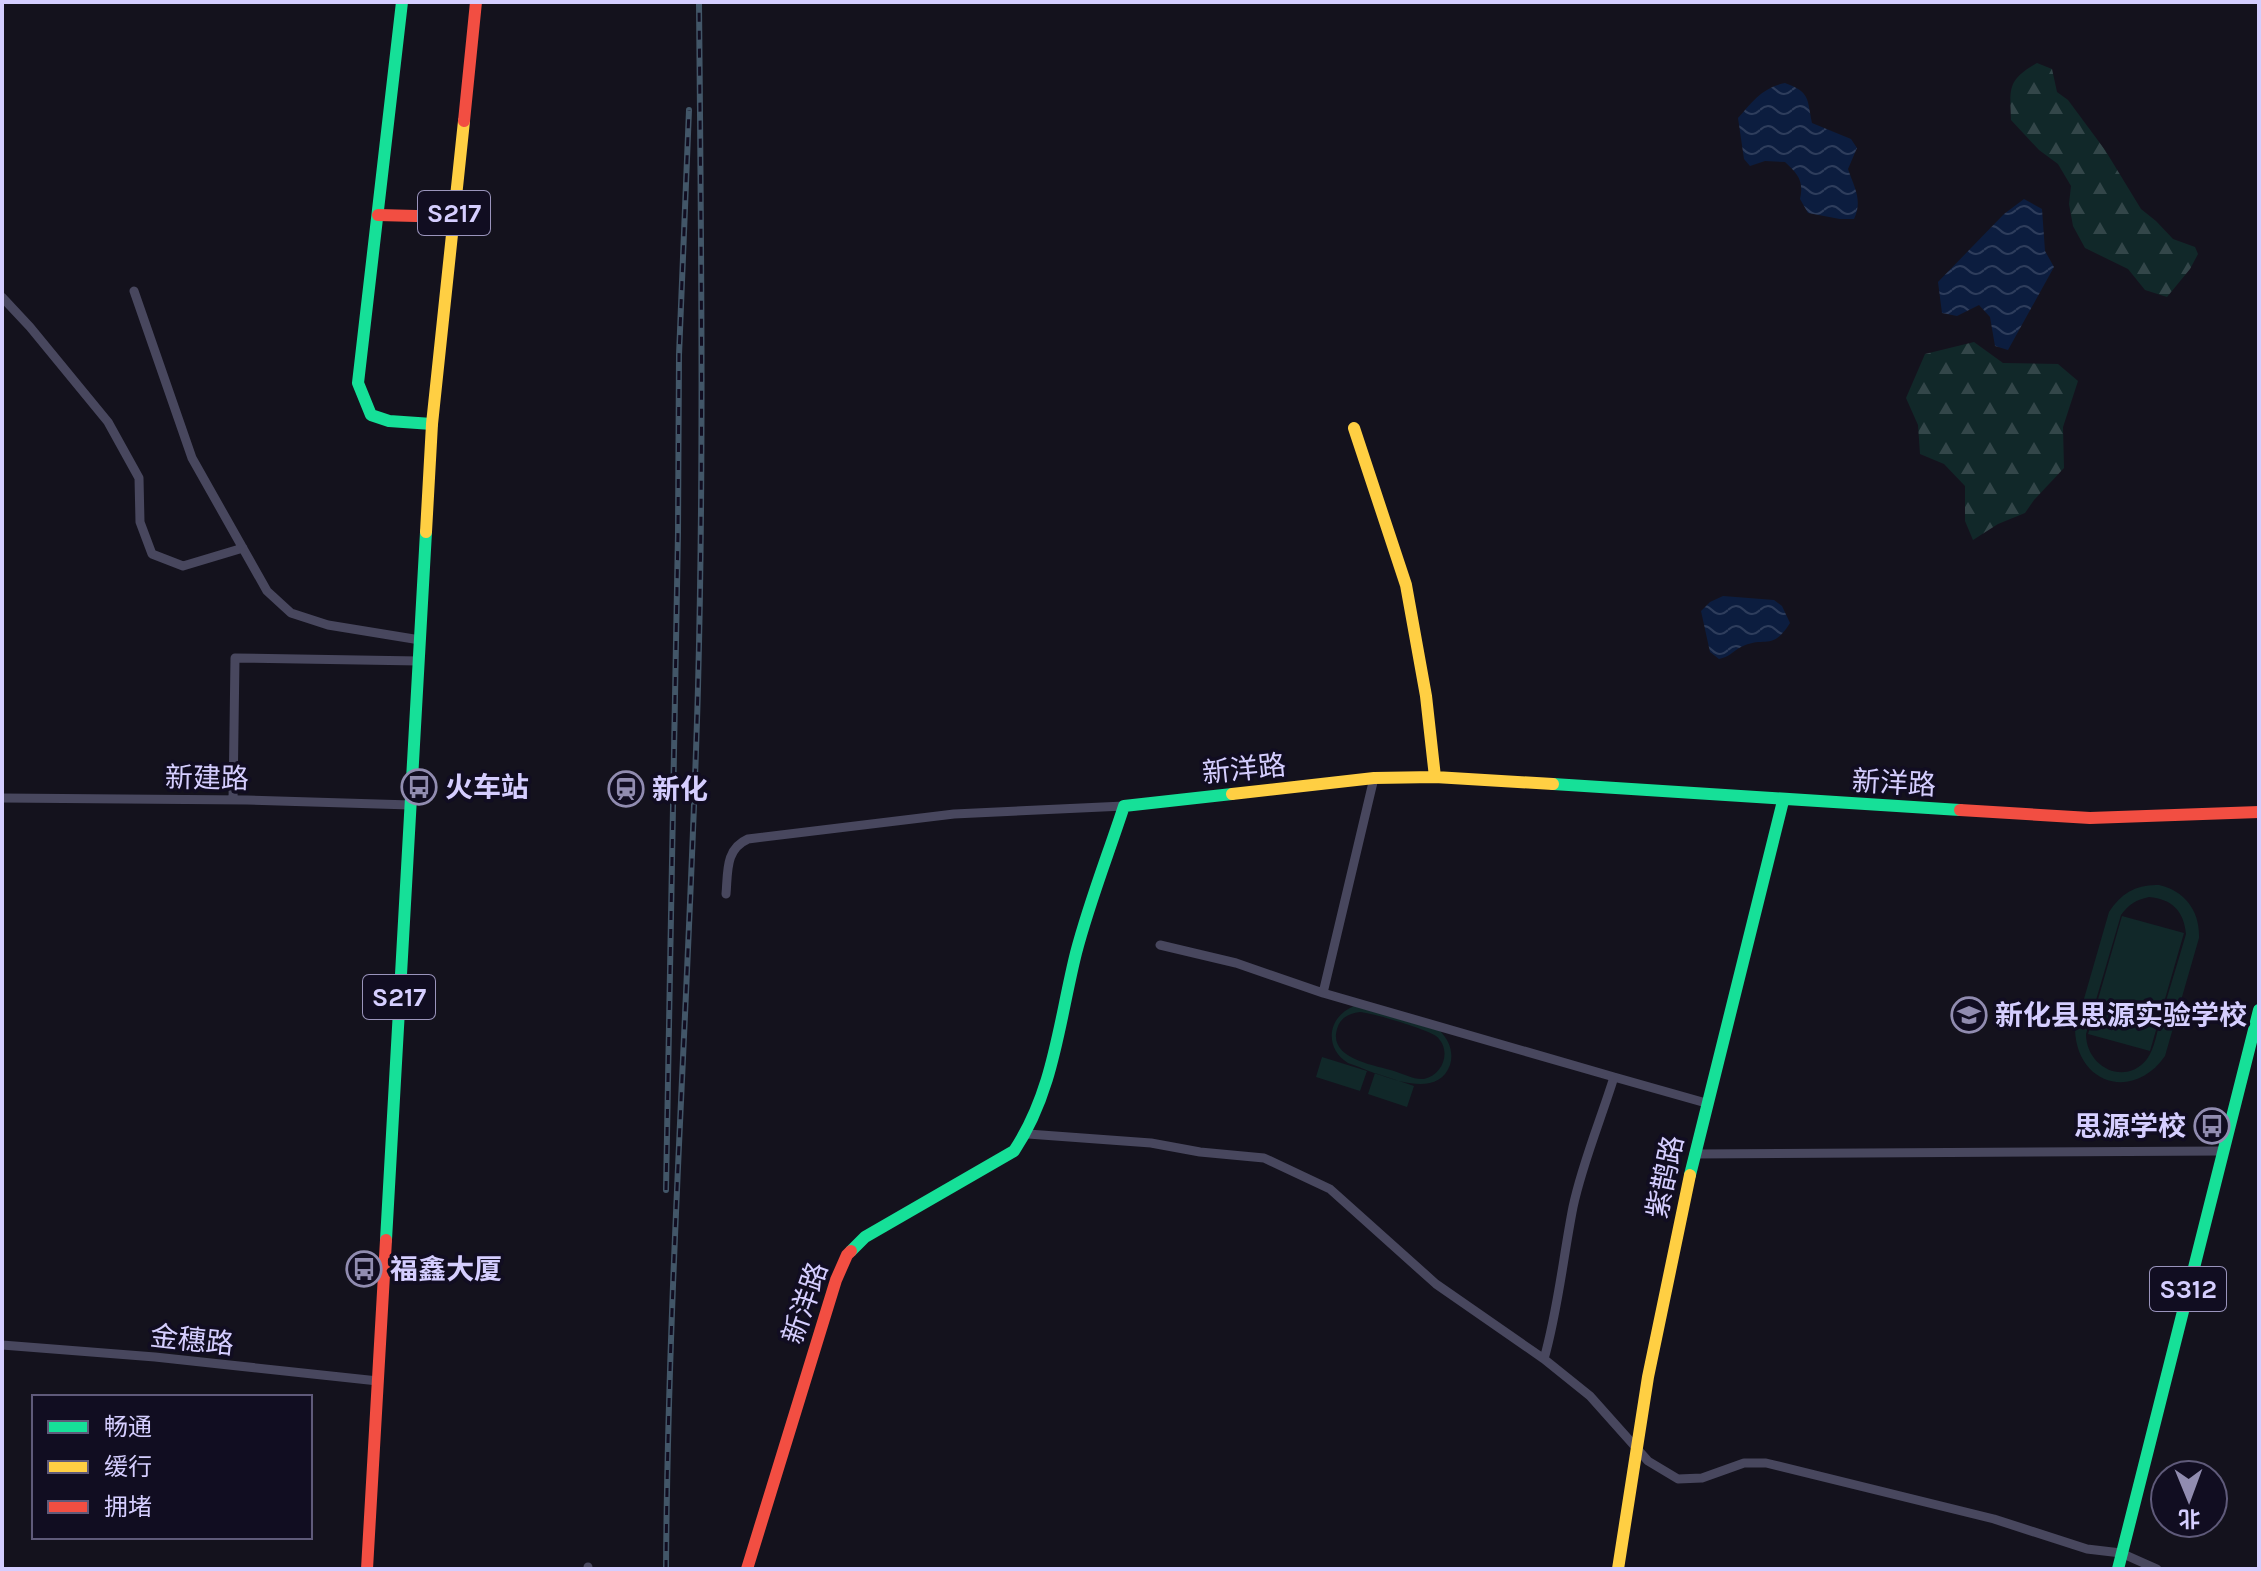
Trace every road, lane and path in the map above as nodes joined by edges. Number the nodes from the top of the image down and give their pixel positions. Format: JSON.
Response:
{"nodes":[{"id":1,"x":402,"y":2,"type":"edge"},
{"id":2,"x":476,"y":2,"type":"edge"},
{"id":3,"x":378,"y":215,"type":"junction"},
{"id":4,"x":454,"y":217,"type":"junction"},
{"id":5,"x":134,"y":291,"type":"dead end"},
{"id":6,"x":2,"y":297,"type":"edge"},
{"id":7,"x":432,"y":424,"type":"junction"},
{"id":8,"x":1354,"y":428,"type":"dead end"},
{"id":9,"x":243,"y":548,"type":"junction"},
{"id":10,"x":420,"y":640,"type":"junction"},
{"id":11,"x":419,"y":661,"type":"junction"},
{"id":12,"x":1435,"y":777,"type":"junction"},
{"id":13,"x":1374,"y":778,"type":"junction"},
{"id":14,"x":2,"y":798,"type":"edge"},
{"id":15,"x":233,"y":800,"type":"junction"},
{"id":16,"x":1783,"y":801,"type":"junction"},
{"id":17,"x":411,"y":805,"type":"junction"},
{"id":18,"x":1124,"y":806,"type":"junction"},
{"id":19,"x":2259,"y":812,"type":"edge"},
{"id":20,"x":726,"y":894,"type":"dead end"},
{"id":21,"x":1160,"y":945,"type":"dead end"},
{"id":22,"x":1323,"y":993,"type":"junction"},
{"id":23,"x":2259,"y":1010,"type":"edge"},
{"id":24,"x":1614,"y":1077,"type":"junction"},
{"id":25,"x":1706,"y":1103,"type":"junction"},
{"id":26,"x":1028,"y":1134,"type":"junction"},
{"id":27,"x":2223,"y":1151,"type":"junction"},
{"id":28,"x":1694,"y":1154,"type":"junction"},
{"id":29,"x":2,"y":1345,"type":"edge"},
{"id":30,"x":1544,"y":1359,"type":"junction"},
{"id":31,"x":378,"y":1381,"type":"junction"},
{"id":32,"x":1636,"y":1449,"type":"junction"},
{"id":33,"x":2121,"y":1553,"type":"junction"},
{"id":34,"x":367,"y":1569,"type":"edge"},
{"id":35,"x":747,"y":1569,"type":"edge"},
{"id":36,"x":1618,"y":1569,"type":"edge"},
{"id":37,"x":2118,"y":1569,"type":"edge"},
{"id":38,"x":2157,"y":1569,"type":"edge"}],
"edges":[{"from":1,"to":3,"type":"street"},
{"from":2,"to":4,"type":"street","number":"S217"},
{"from":3,"to":4,"type":"street"},
{"from":3,"to":7,"type":"street"},
{"from":4,"to":7,"type":"street","number":"S217"},
{"from":5,"to":9,"type":"street"},
{"from":6,"to":9,"type":"street"},
{"from":7,"to":10,"type":"street","number":"S217"},
{"from":8,"to":12,"type":"street"},
{"from":9,"to":10,"type":"street"},
{"from":10,"to":11,"type":"street","number":"S217"},
{"from":11,"to":15,"type":"street"},
{"from":11,"to":17,"type":"street","number":"S217"},
{"from":12,"to":13,"type":"street","name":"新洋路"},
{"from":12,"to":16,"type":"street","name":"新洋路"},
{"from":13,"to":18,"type":"street","name":"新洋路"},
{"from":13,"to":22,"type":"street"},
{"from":14,"to":15,"type":"street","name":"新建路"},
{"from":15,"to":17,"type":"street","name":"新建路"},
{"from":16,"to":19,"type":"street","name":"新洋路"},
{"from":16,"to":25,"type":"street","name":"紫鹊路"},
{"from":17,"to":31,"type":"street","number":"S217"},
{"from":18,"to":20,"type":"street"},
{"from":18,"to":26,"type":"street","name":"新洋路"},
{"from":21,"to":22,"type":"street"},
{"from":22,"to":24,"type":"street"},
{"from":23,"to":27,"type":"street","number":"S312"},
{"from":24,"to":25,"type":"street"},
{"from":24,"to":30,"type":"street"},
{"from":25,"to":28,"type":"street","name":"紫鹊路"},
{"from":26,"to":30,"type":"street"},
{"from":26,"to":35,"type":"street","name":"新洋路"},
{"from":27,"to":28,"type":"street"},
{"from":27,"to":33,"type":"street","number":"S312"},
{"from":28,"to":32,"type":"street","name":"紫鹊路"},
{"from":29,"to":31,"type":"street","name":"金穗路"},
{"from":30,"to":32,"type":"street"},
{"from":31,"to":34,"type":"street","number":"S217"},
{"from":32,"to":33,"type":"street"},
{"from":32,"to":36,"type":"street","name":"紫鹊路"},
{"from":33,"to":37,"type":"street","number":"S312"},
{"from":33,"to":38,"type":"street"}]}
